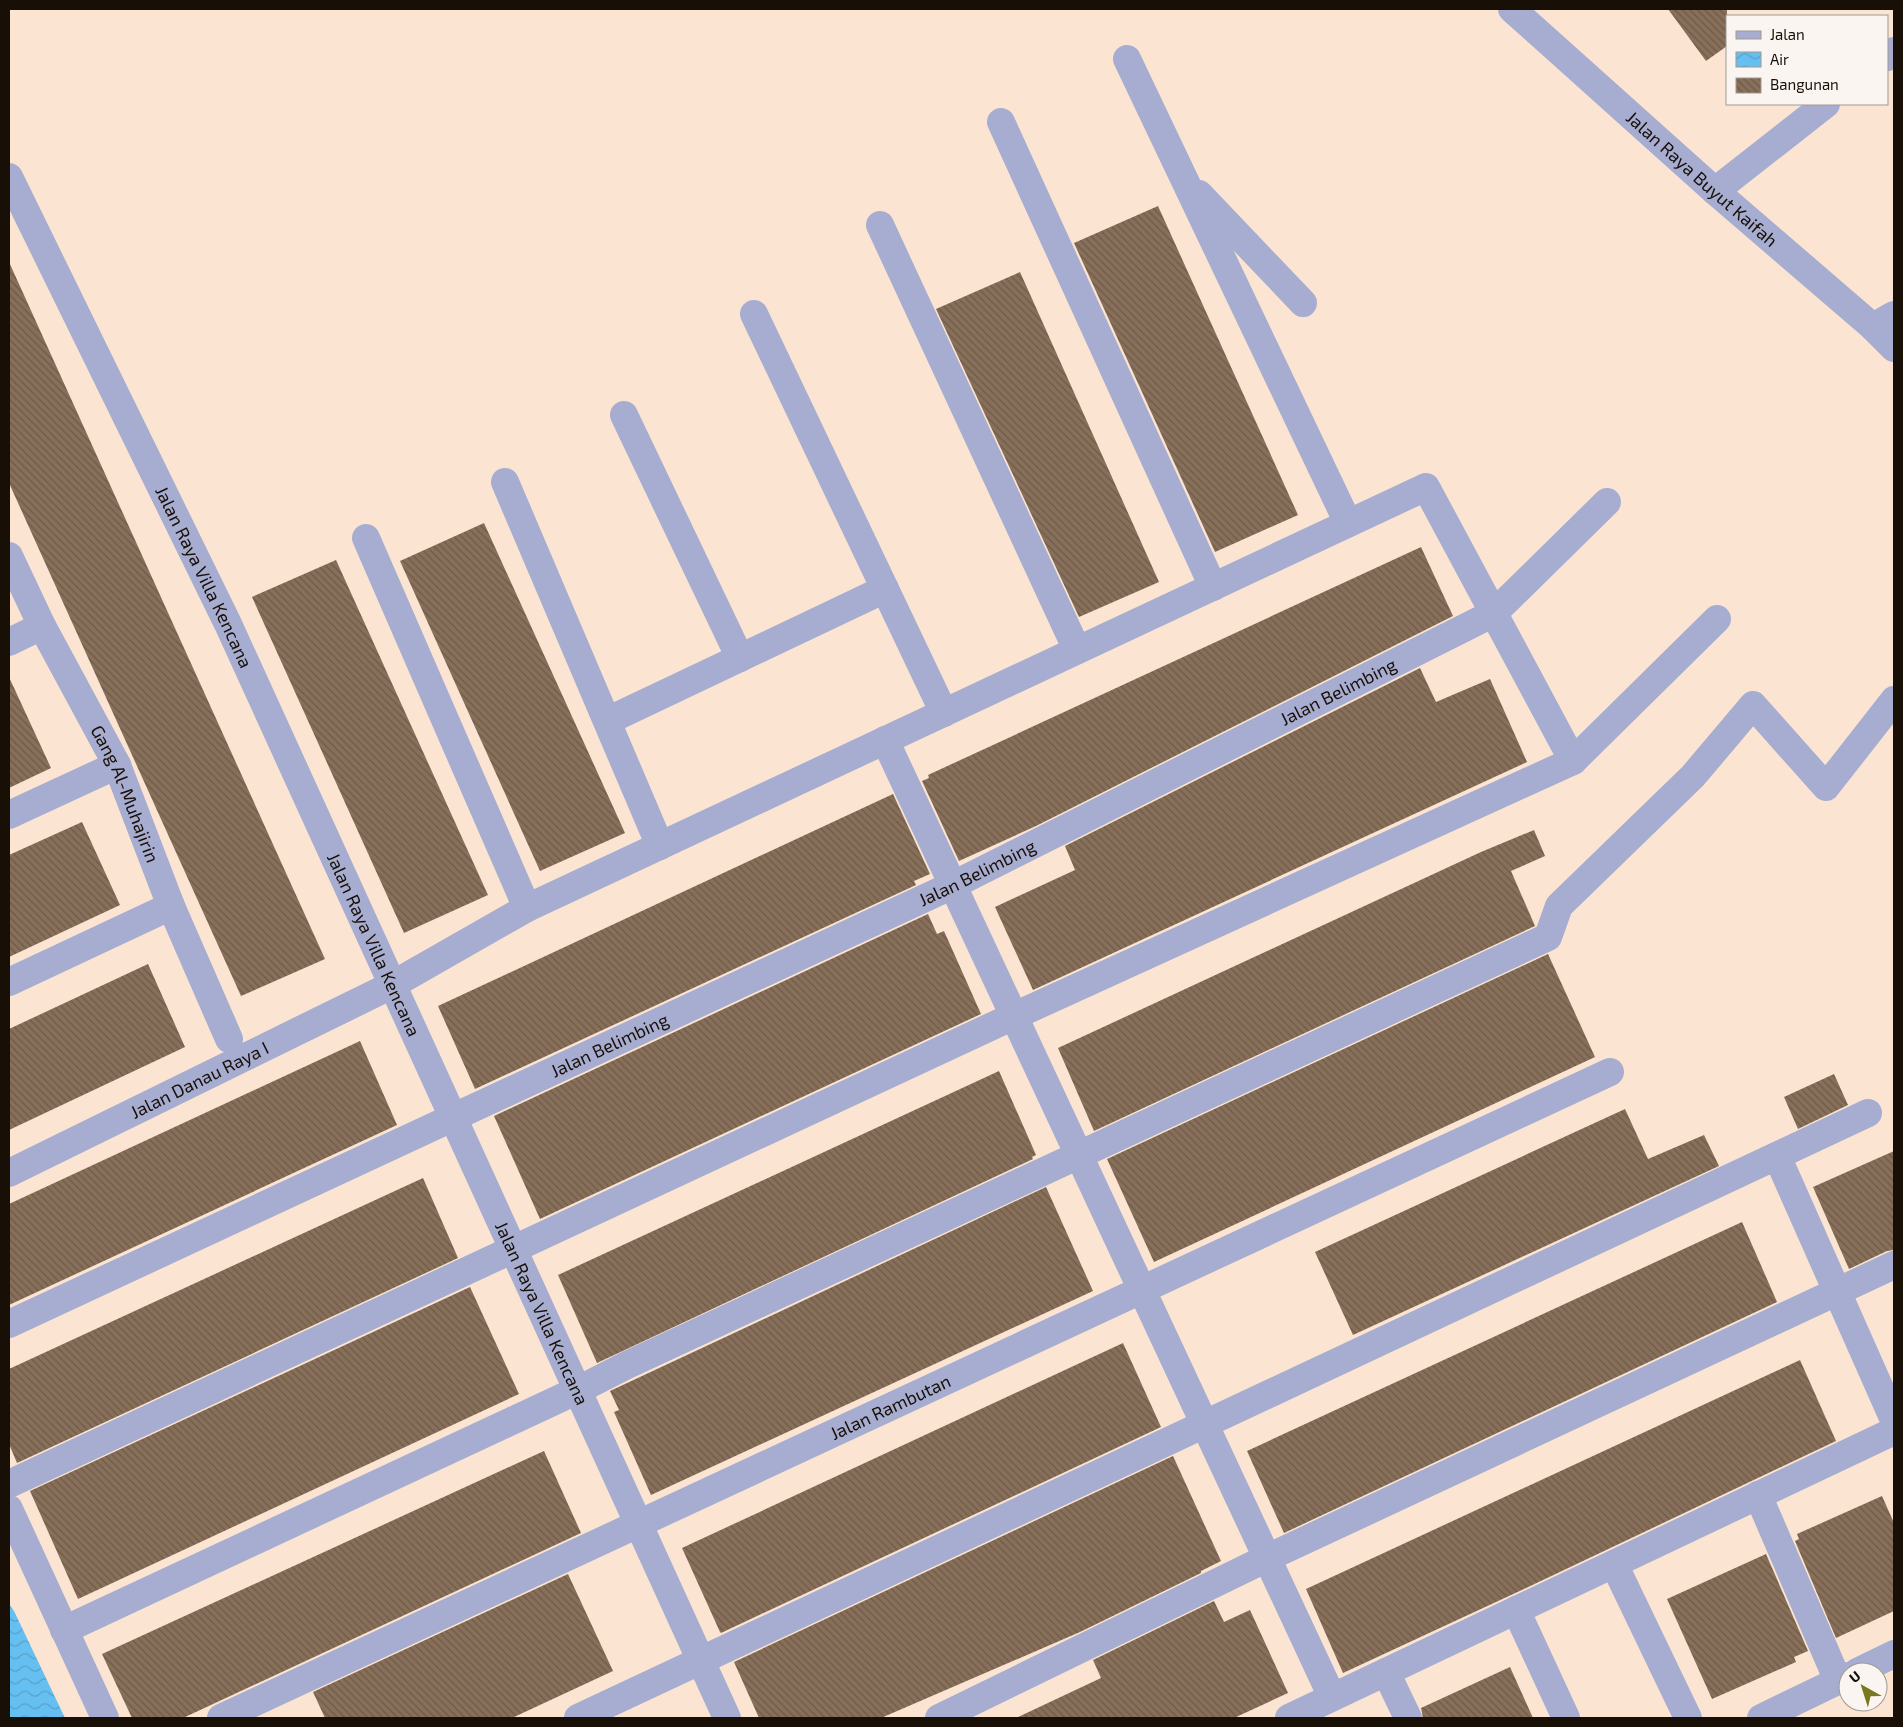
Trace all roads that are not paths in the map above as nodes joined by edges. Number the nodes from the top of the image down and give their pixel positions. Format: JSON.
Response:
{"nodes":[{"id":1,"x":1512,"y":9,"type":"edge"},
{"id":2,"x":1127,"y":59,"type":"dead end"},
{"id":3,"x":1825,"y":105,"type":"edge"},
{"id":4,"x":1001,"y":122,"type":"dead end"},
{"id":5,"x":9,"y":176,"type":"edge"},
{"id":6,"x":1182,"y":176,"type":"junction"},
{"id":7,"x":1715,"y":191,"type":"junction"},
{"id":8,"x":880,"y":224,"type":"dead end"},
{"id":9,"x":1303,"y":303,"type":"dead end"},
{"id":10,"x":754,"y":314,"type":"dead end"},
{"id":11,"x":1883,"y":321,"type":"edge"},
{"id":12,"x":1894,"y":348,"type":"edge"},
{"id":13,"x":624,"y":415,"type":"dead end"},
{"id":14,"x":505,"y":482,"type":"dead end"},
{"id":15,"x":1607,"y":502,"type":"dead end"},
{"id":16,"x":1348,"y":524,"type":"junction"},
{"id":17,"x":366,"y":538,"type":"dead end"},
{"id":18,"x":9,"y":556,"type":"edge"},
{"id":19,"x":1213,"y":587,"type":"junction"},
{"id":20,"x":885,"y":589,"type":"junction"},
{"id":21,"x":1494,"y":613,"type":"junction"},
{"id":22,"x":1717,"y":619,"type":"dead end"},
{"id":23,"x":42,"y":626,"type":"junction"},
{"id":24,"x":9,"y":642,"type":"edge"},
{"id":25,"x":1077,"y":650,"type":"junction"},
{"id":26,"x":740,"y":658,"type":"junction"},
{"id":27,"x":1894,"y":700,"type":"edge"},
{"id":28,"x":944,"y":713,"type":"junction"},
{"id":29,"x":607,"y":721,"type":"junction"},
{"id":30,"x":886,"y":740,"type":"junction"},
{"id":31,"x":1573,"y":761,"type":"junction"},
{"id":32,"x":117,"y":765,"type":"junction"},
{"id":33,"x":9,"y":816,"type":"edge"},
{"id":34,"x":660,"y":846,"type":"junction"},
{"id":35,"x":953,"y":885,"type":"junction"},
{"id":36,"x":171,"y":906,"type":"junction"},
{"id":37,"x":528,"y":908,"type":"junction"},
{"id":38,"x":9,"y":982,"type":"edge"},
{"id":39,"x":392,"y":985,"type":"junction"},
{"id":40,"x":1014,"y":1016,"type":"junction"},
{"id":41,"x":228,"y":1039,"type":"dead end"},
{"id":42,"x":1610,"y":1072,"type":"dead end"},
{"id":43,"x":1868,"y":1113,"type":"dead end"},
{"id":44,"x":452,"y":1117,"type":"junction"},
{"id":45,"x":1080,"y":1156,"type":"junction"},
{"id":46,"x":1776,"y":1156,"type":"junction"},
{"id":47,"x":9,"y":1174,"type":"edge"},
{"id":48,"x":513,"y":1250,"type":"junction"},
{"id":49,"x":1894,"y":1265,"type":"edge"},
{"id":50,"x":1142,"y":1290,"type":"junction"},
{"id":51,"x":1837,"y":1292,"type":"junction"},
{"id":52,"x":9,"y":1324,"type":"edge"},
{"id":53,"x":578,"y":1390,"type":"junction"},
{"id":54,"x":1894,"y":1420,"type":"edge"},
{"id":55,"x":1205,"y":1425,"type":"junction"},
{"id":56,"x":1894,"y":1431,"type":"edge"},
{"id":57,"x":9,"y":1484,"type":"edge"},
{"id":58,"x":1758,"y":1495,"type":"junction"},
{"id":59,"x":9,"y":1509,"type":"edge"},
{"id":60,"x":639,"y":1524,"type":"junction"},
{"id":61,"x":1267,"y":1558,"type":"junction"},
{"id":62,"x":1614,"y":1564,"type":"junction"},
{"id":63,"x":1516,"y":1610,"type":"junction"},
{"id":64,"x":64,"y":1630,"type":"junction"},
{"id":65,"x":1894,"y":1654,"type":"edge"},
{"id":66,"x":701,"y":1660,"type":"junction"},
{"id":67,"x":1841,"y":1662,"type":"edge"},
{"id":68,"x":1878,"y":1662,"type":"edge"},
{"id":69,"x":1386,"y":1672,"type":"junction"},
{"id":70,"x":1838,"y":1682,"type":"edge"},
{"id":71,"x":1332,"y":1697,"type":"junction"},
{"id":72,"x":105,"y":1718,"type":"edge"},
{"id":73,"x":221,"y":1718,"type":"edge"},
{"id":74,"x":578,"y":1718,"type":"edge"},
{"id":75,"x":727,"y":1718,"type":"edge"},
{"id":76,"x":939,"y":1718,"type":"edge"},
{"id":77,"x":1288,"y":1718,"type":"edge"},
{"id":78,"x":1408,"y":1718,"type":"edge"},
{"id":79,"x":1566,"y":1718,"type":"edge"},
{"id":80,"x":1688,"y":1718,"type":"edge"},
{"id":81,"x":1761,"y":1718,"type":"edge"}],
"edges":[{"from":1,"to":7,"type":"street","name":"Jalan Raya Buyut Kaifah"},
{"from":2,"to":6,"type":"street"},
{"from":3,"to":7,"type":"street"},
{"from":4,"to":19,"type":"street"},
{"from":5,"to":39,"type":"street","name":"Jalan Raya Villa Kencana"},
{"from":6,"to":9,"type":"street"},
{"from":6,"to":16,"type":"street"},
{"from":7,"to":11,"type":"street","name":"Jalan Raya Buyut Kaifah"},
{"from":8,"to":25,"type":"street"},
{"from":10,"to":20,"type":"street"},
{"from":11,"to":12,"type":"street","name":"Jalan Raya Buyut Kaifah"},
{"from":13,"to":26,"type":"street"},
{"from":14,"to":29,"type":"street"},
{"from":15,"to":21,"type":"street","name":"Jalan Belimbing"},
{"from":16,"to":19,"type":"street","name":"Jalan Danau Raya I"},
{"from":16,"to":21,"type":"street","name":"Jalan Danau Raya I"},
{"from":17,"to":37,"type":"street"},
{"from":18,"to":23,"type":"street","name":"Gang Al-Muhajirin"},
{"from":19,"to":25,"type":"street","name":"Jalan Danau Raya I"},
{"from":20,"to":26,"type":"street"},
{"from":20,"to":28,"type":"street"},
{"from":21,"to":31,"type":"street"},
{"from":21,"to":35,"type":"street","name":"Jalan Belimbing"},
{"from":22,"to":31,"type":"street"},
{"from":23,"to":24,"type":"street"},
{"from":23,"to":32,"type":"street","name":"Gang Al-Muhajirin"},
{"from":25,"to":28,"type":"street","name":"Jalan Danau Raya I"},
{"from":26,"to":29,"type":"street"},
{"from":27,"to":45,"type":"street"},
{"from":28,"to":30,"type":"street","name":"Jalan Danau Raya I"},
{"from":29,"to":34,"type":"street"},
{"from":30,"to":34,"type":"street","name":"Jalan Danau Raya I"},
{"from":30,"to":35,"type":"street"},
{"from":31,"to":40,"type":"street"},
{"from":32,"to":33,"type":"street"},
{"from":32,"to":36,"type":"street","name":"Gang Al-Muhajirin"},
{"from":34,"to":37,"type":"street","name":"Jalan Danau Raya I"},
{"from":35,"to":40,"type":"street"},
{"from":35,"to":44,"type":"street","name":"Jalan Belimbing"},
{"from":36,"to":38,"type":"street"},
{"from":36,"to":41,"type":"street","name":"Gang Al-Muhajirin"},
{"from":37,"to":39,"type":"street","name":"Jalan Danau Raya I"},
{"from":39,"to":44,"type":"street","name":"Jalan Raya Villa Kencana"},
{"from":39,"to":47,"type":"street","name":"Jalan Danau Raya I"},
{"from":40,"to":45,"type":"street"},
{"from":40,"to":48,"type":"street"},
{"from":42,"to":50,"type":"street","name":"Jalan Rambutan"},
{"from":43,"to":46,"type":"street"},
{"from":44,"to":48,"type":"street","name":"Jalan Raya Villa Kencana"},
{"from":44,"to":52,"type":"street","name":"Jalan Belimbing"},
{"from":45,"to":50,"type":"street"},
{"from":45,"to":53,"type":"street"},
{"from":46,"to":51,"type":"street"},
{"from":46,"to":55,"type":"street"},
{"from":48,"to":53,"type":"street","name":"Jalan Raya Villa Kencana"},
{"from":48,"to":57,"type":"street"},
{"from":49,"to":51,"type":"street"},
{"from":50,"to":55,"type":"street"},
{"from":50,"to":60,"type":"street","name":"Jalan Rambutan"},
{"from":51,"to":54,"type":"street"},
{"from":51,"to":61,"type":"street"},
{"from":53,"to":60,"type":"street","name":"Jalan Raya Villa Kencana"},
{"from":53,"to":64,"type":"street"},
{"from":55,"to":61,"type":"street"},
{"from":55,"to":66,"type":"street"},
{"from":56,"to":58,"type":"street"},
{"from":58,"to":62,"type":"street"},
{"from":58,"to":67,"type":"street"},
{"from":59,"to":64,"type":"street"},
{"from":60,"to":66,"type":"street","name":"Jalan Raya Villa Kencana"},
{"from":60,"to":73,"type":"street","name":"Jalan Rambutan"},
{"from":61,"to":71,"type":"street"},
{"from":61,"to":76,"type":"street"},
{"from":62,"to":63,"type":"street"},
{"from":62,"to":80,"type":"street"},
{"from":63,"to":69,"type":"street"},
{"from":63,"to":79,"type":"street"},
{"from":64,"to":72,"type":"street"},
{"from":65,"to":68,"type":"street"},
{"from":66,"to":74,"type":"street"},
{"from":66,"to":75,"type":"street","name":"Jalan Raya Villa Kencana"},
{"from":69,"to":71,"type":"street"},
{"from":69,"to":78,"type":"street"},
{"from":70,"to":81,"type":"street"},
{"from":71,"to":77,"type":"street"}]}
